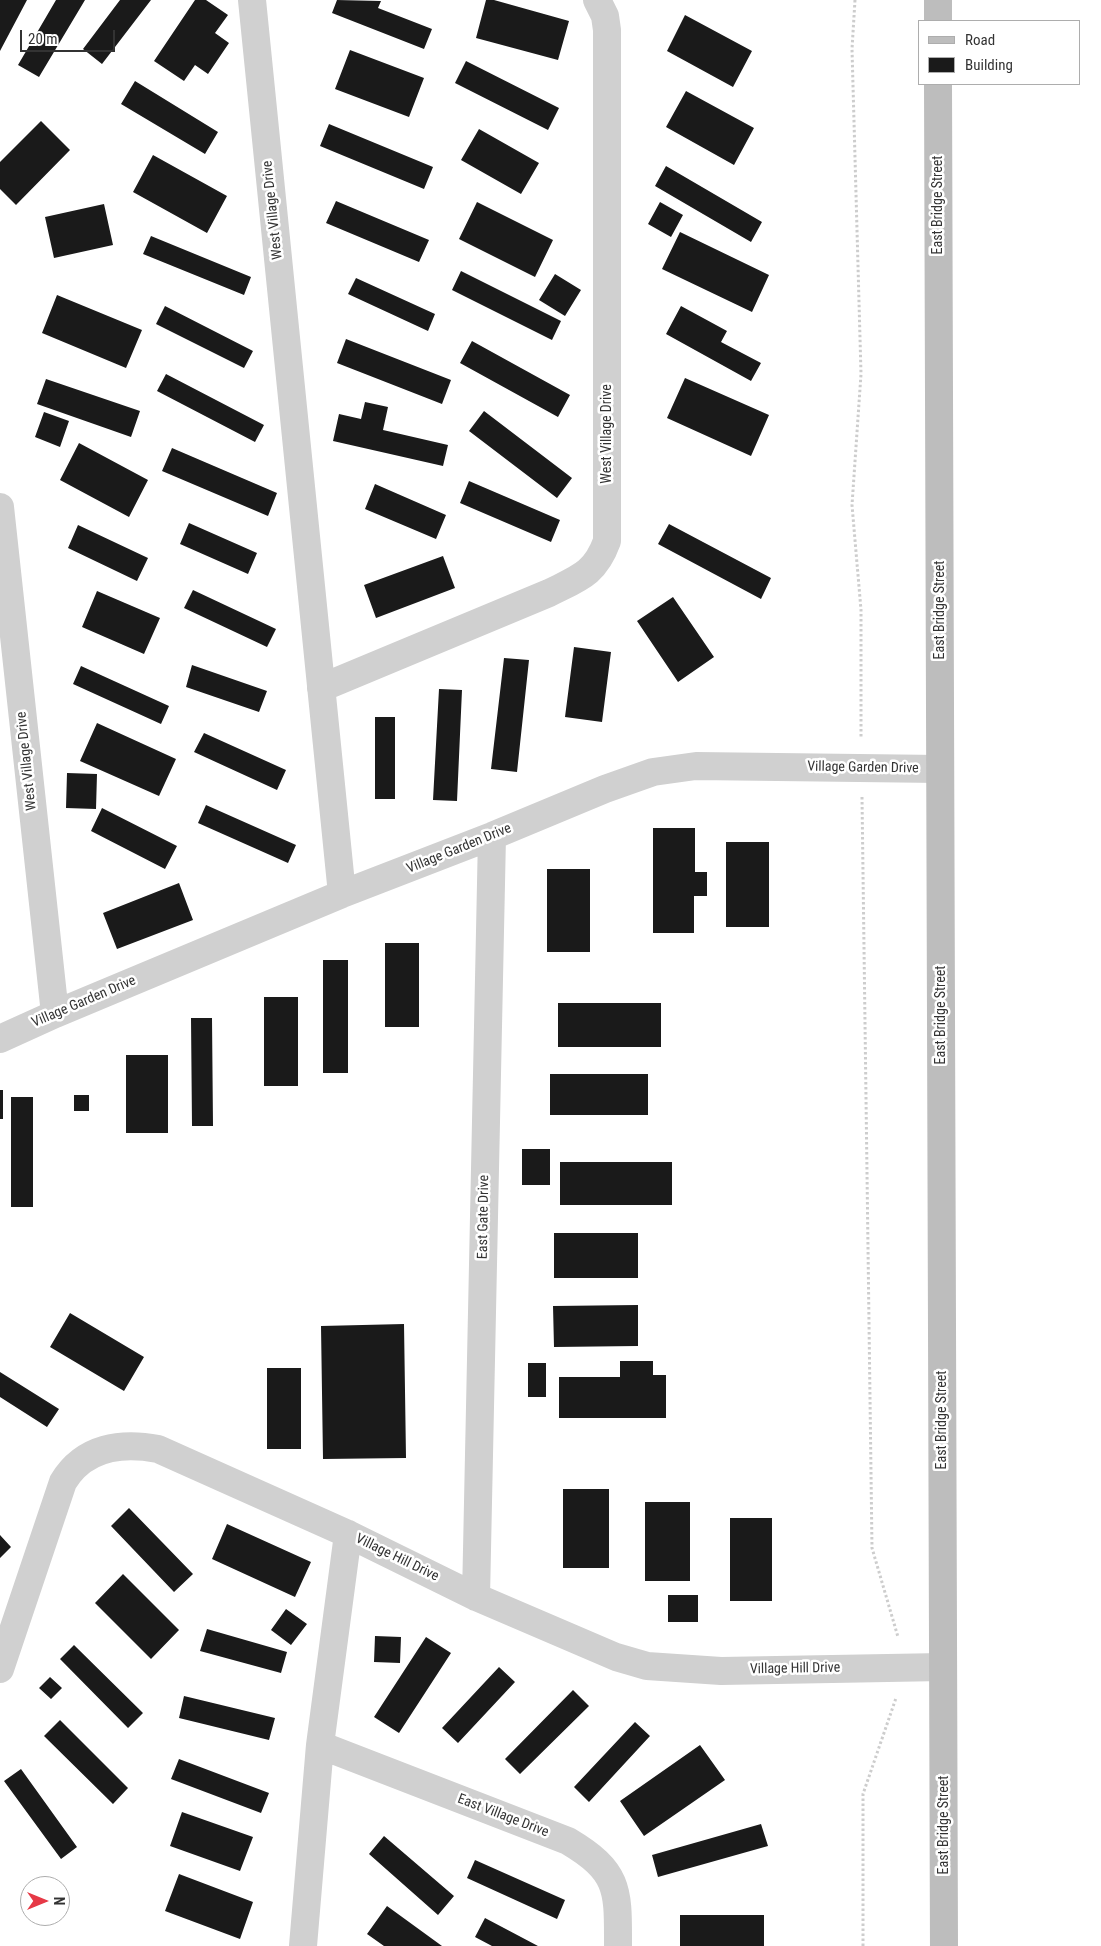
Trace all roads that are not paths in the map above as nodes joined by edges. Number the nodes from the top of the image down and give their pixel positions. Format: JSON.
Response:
{"nodes":[{"id":1,"x":252,"y":0,"type":"edge"},
{"id":2,"x":597,"y":0,"type":"edge"},
{"id":3,"x":938,"y":0,"type":"edge"},
{"id":4,"x":938,"y":20,"type":"edge"},
{"id":5,"x":938,"y":85,"type":"edge"},
{"id":6,"x":0,"y":507,"type":"edge"},
{"id":7,"x":321,"y":688,"type":"junction"},
{"id":8,"x":940,"y":769,"type":"junction"},
{"id":9,"x":492,"y":836,"type":"junction"},
{"id":10,"x":342,"y":894,"type":"junction"},
{"id":11,"x":55,"y":1014,"type":"junction"},
{"id":12,"x":0,"y":1039,"type":"edge"},
{"id":13,"x":348,"y":1534,"type":"junction"},
{"id":14,"x":476,"y":1597,"type":"junction"},
{"id":15,"x":943,"y":1667,"type":"junction"},
{"id":16,"x":0,"y":1669,"type":"edge"},
{"id":17,"x":320,"y":1745,"type":"junction"},
{"id":18,"x":303,"y":1946,"type":"edge"},
{"id":19,"x":618,"y":1946,"type":"edge"},
{"id":20,"x":944,"y":1946,"type":"edge"}],
"edges":[{"from":1,"to":7,"type":"street","name":"West Village Drive"},
{"from":2,"to":7,"type":"street","name":"West Village Drive"},
{"from":3,"to":4,"type":"main road"},
{"from":5,"to":8,"type":"main road","name":"East Bridge Street"},
{"from":6,"to":11,"type":"street","name":"West Village Drive"},
{"from":7,"to":10,"type":"street","name":"West Village Drive"},
{"from":8,"to":9,"type":"street","name":"Village Garden Drive"},
{"from":8,"to":15,"type":"main road","name":"East Bridge Street"},
{"from":9,"to":10,"type":"street","name":"Village Garden Drive"},
{"from":9,"to":14,"type":"street","name":"East Gate Drive"},
{"from":10,"to":11,"type":"street","name":"Village Garden Drive"},
{"from":11,"to":12,"type":"street","name":"Village Garden Drive"},
{"from":13,"to":14,"type":"street","name":"Village Hill Drive"},
{"from":13,"to":16,"type":"street","name":"Village Hill Drive"},
{"from":13,"to":17,"type":"street"},
{"from":14,"to":15,"type":"street","name":"Village Hill Drive"},
{"from":15,"to":20,"type":"main road","name":"East Bridge Street"},
{"from":17,"to":18,"type":"street"},
{"from":17,"to":19,"type":"street","name":"East Village Drive"}]}
